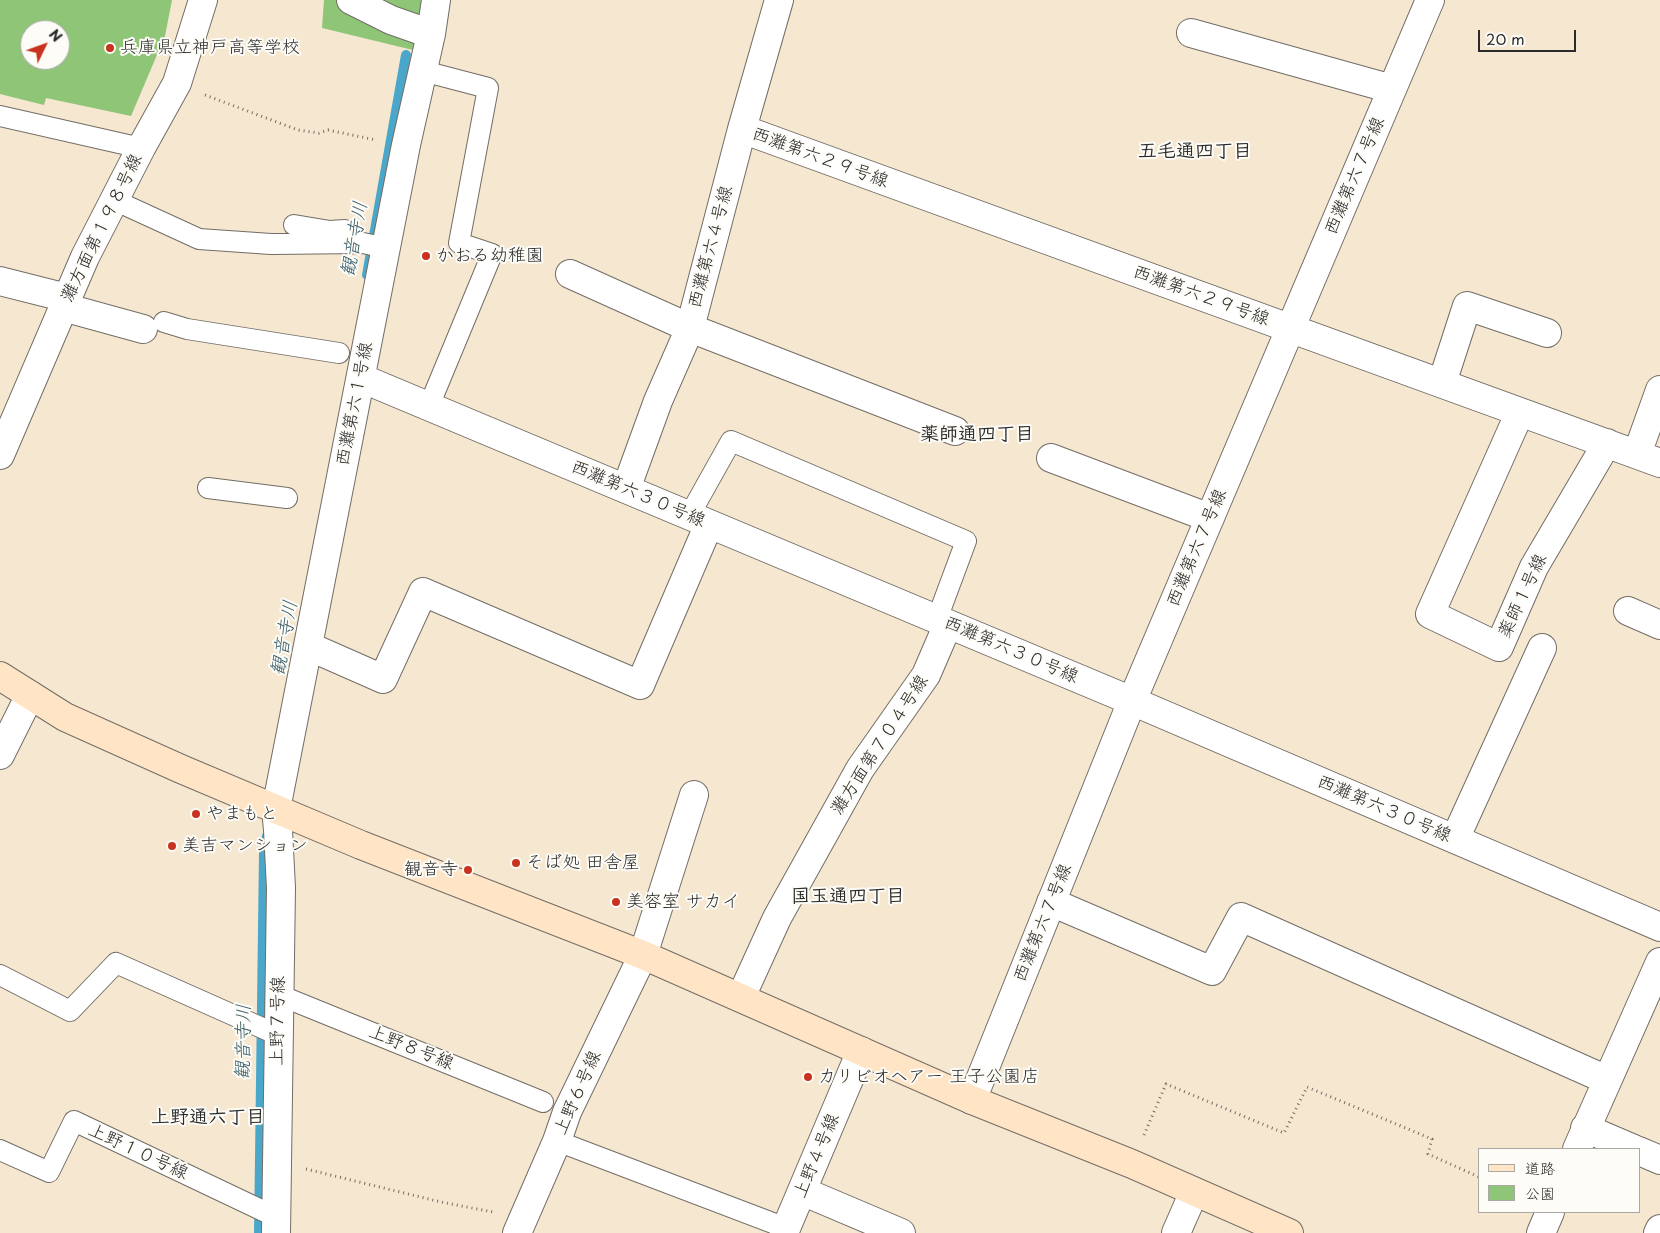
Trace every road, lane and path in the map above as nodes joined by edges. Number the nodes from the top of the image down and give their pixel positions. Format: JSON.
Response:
{"nodes":[{"id":1,"x":203,"y":0,"type":"edge"},
{"id":2,"x":351,"y":0,"type":"edge"},
{"id":3,"x":436,"y":0,"type":"edge"},
{"id":4,"x":779,"y":0,"type":"edge"},
{"id":5,"x":1430,"y":0,"type":"edge"},
{"id":6,"x":1191,"y":32,"type":"dead end"},
{"id":7,"x":431,"y":34,"type":"junction"},
{"id":8,"x":423,"y":71,"type":"junction"},
{"id":9,"x":176,"y":83,"type":"junction"},
{"id":10,"x":1392,"y":89,"type":"junction"},
{"id":11,"x":0,"y":116,"type":"edge"},
{"id":12,"x":742,"y":129,"type":"junction"},
{"id":13,"x":376,"y":140,"type":"dead end"},
{"id":14,"x":141,"y":148,"type":"junction"},
{"id":15,"x":114,"y":200,"type":"junction"},
{"id":16,"x":294,"y":225,"type":"dead end"},
{"id":17,"x":377,"y":241,"type":"junction"},
{"id":18,"x":570,"y":274,"type":"dead end"},
{"id":19,"x":0,"y":282,"type":"edge"},
{"id":20,"x":65,"y":302,"type":"junction"},
{"id":21,"x":154,"y":326,"type":"joint"},
{"id":22,"x":690,"y":328,"type":"junction"},
{"id":23,"x":1290,"y":328,"type":"junction"},
{"id":24,"x":1547,"y":333,"type":"dead end"},
{"id":25,"x":339,"y":352,"type":"dead end"},
{"id":26,"x":361,"y":378,"type":"junction"},
{"id":27,"x":1442,"y":383,"type":"junction"},
{"id":28,"x":1660,"y":390,"type":"edge"},
{"id":29,"x":428,"y":406,"type":"junction"},
{"id":30,"x":1520,"y":412,"type":"junction"},
{"id":31,"x":955,"y":432,"type":"dead end"},
{"id":32,"x":1607,"y":443,"type":"junction"},
{"id":33,"x":0,"y":455,"type":"edge"},
{"id":34,"x":1051,"y":458,"type":"dead end"},
{"id":35,"x":1648,"y":458,"type":"edge"},
{"id":36,"x":208,"y":488,"type":"dead end"},
{"id":37,"x":626,"y":488,"type":"junction"},
{"id":38,"x":287,"y":498,"type":"dead end"},
{"id":39,"x":1210,"y":518,"type":"junction"},
{"id":40,"x":699,"y":520,"type":"junction"},
{"id":41,"x":1628,"y":611,"type":"dead end"},
{"id":42,"x":943,"y":622,"type":"junction"},
{"id":43,"x":1660,"y":624,"type":"edge"},
{"id":44,"x":308,"y":646,"type":"junction"},
{"id":45,"x":1542,"y":648,"type":"dead end"},
{"id":46,"x":0,"y":676,"type":"edge"},
{"id":47,"x":30,"y":695,"type":"junction"},
{"id":48,"x":1132,"y":701,"type":"junction"},
{"id":49,"x":0,"y":755,"type":"edge"},
{"id":50,"x":694,"y":796,"type":"dead end"},
{"id":51,"x":276,"y":809,"type":"junction"},
{"id":52,"x":1454,"y":839,"type":"junction"},
{"id":53,"x":1051,"y":902,"type":"junction"},
{"id":54,"x":1660,"y":927,"type":"edge"},
{"id":55,"x":643,"y":955,"type":"junction"},
{"id":56,"x":1660,"y":962,"type":"edge"},
{"id":57,"x":0,"y":975,"type":"edge"},
{"id":58,"x":279,"y":994,"type":"junction"},
{"id":59,"x":741,"y":997,"type":"junction"},
{"id":60,"x":277,"y":1034,"type":"junction"},
{"id":61,"x":861,"y":1051,"type":"junction"},
{"id":62,"x":1607,"y":1080,"type":"junction"},
{"id":63,"x":972,"y":1100,"type":"junction"},
{"id":64,"x":543,"y":1102,"type":"dead end"},
{"id":65,"x":1581,"y":1139,"type":"edge"},
{"id":66,"x":557,"y":1141,"type":"junction"},
{"id":67,"x":1629,"y":1148,"type":"edge"},
{"id":68,"x":0,"y":1150,"type":"edge"},
{"id":69,"x":1640,"y":1151,"type":"edge"},
{"id":70,"x":1660,"y":1160,"type":"edge"},
{"id":71,"x":277,"y":1162,"type":"junction"},
{"id":72,"x":1132,"y":1164,"type":"junction"},
{"id":73,"x":1478,"y":1177,"type":"edge"},
{"id":74,"x":802,"y":1191,"type":"junction"},
{"id":75,"x":1194,"y":1192,"type":"junction"},
{"id":76,"x":1550,"y":1213,"type":"edge"},
{"id":77,"x":275,"y":1222,"type":"edge"},
{"id":78,"x":521,"y":1225,"type":"edge"},
{"id":79,"x":1660,"y":1229,"type":"edge"},
{"id":80,"x":785,"y":1231,"type":"edge"},
{"id":81,"x":902,"y":1233,"type":"edge"},
{"id":82,"x":1176,"y":1233,"type":"edge"},
{"id":83,"x":1289,"y":1233,"type":"edge"},
{"id":84,"x":1541,"y":1233,"type":"edge"},
{"id":85,"x":1658,"y":1233,"type":"edge"}],
"edges":[{"from":1,"to":9,"type":"street","name":"灘方面第１９８号線"},
{"from":2,"to":7,"type":"street"},
{"from":3,"to":7,"type":"street","name":"西灘第六１号線"},
{"from":4,"to":12,"type":"street","name":"西灘第六４号線"},
{"from":5,"to":10,"type":"street","name":"西灘第六７号線"},
{"from":6,"to":10,"type":"street"},
{"from":7,"to":8,"type":"street","name":"西灘第六１号線"},
{"from":8,"to":17,"type":"street","name":"西灘第六１号線"},
{"from":8,"to":29,"type":"lane"},
{"from":9,"to":13,"type":"path"},
{"from":9,"to":14,"type":"street","name":"灘方面第１９８号線"},
{"from":10,"to":23,"type":"street","name":"西灘第六７号線"},
{"from":11,"to":14,"type":"lane"},
{"from":12,"to":22,"type":"street","name":"西灘第六４号線"},
{"from":12,"to":23,"type":"street","name":"西灘第六２９号線"},
{"from":14,"to":15,"type":"street","name":"灘方面第１９８号線"},
{"from":15,"to":17,"type":"lane"},
{"from":15,"to":20,"type":"street","name":"灘方面第１９８号線"},
{"from":16,"to":17,"type":"lane"},
{"from":17,"to":26,"type":"street","name":"西灘第六１号線"},
{"from":18,"to":22,"type":"street"},
{"from":19,"to":20,"type":"street"},
{"from":20,"to":21,"type":"street"},
{"from":20,"to":33,"type":"street","name":"灘方面第１９８号線"},
{"from":21,"to":25,"type":"lane"},
{"from":22,"to":31,"type":"street"},
{"from":22,"to":37,"type":"street","name":"西灘第六４号線"},
{"from":23,"to":27,"type":"street","name":"西灘第六２９号線"},
{"from":23,"to":39,"type":"street","name":"西灘第六７号線"},
{"from":24,"to":27,"type":"street"},
{"from":26,"to":29,"type":"street","name":"西灘第六３０号線"},
{"from":26,"to":44,"type":"street","name":"西灘第六１号線"},
{"from":27,"to":30,"type":"street","name":"西灘第六２９号線"},
{"from":28,"to":35,"type":"street"},
{"from":29,"to":37,"type":"street","name":"西灘第六３０号線"},
{"from":30,"to":32,"type":"street","name":"西灘第六２９号線"},
{"from":30,"to":32,"type":"street","name":"薬師１号線"},
{"from":32,"to":35,"type":"street","name":"西灘第六２９号線"},
{"from":34,"to":39,"type":"street"},
{"from":36,"to":38,"type":"lane"},
{"from":37,"to":40,"type":"street","name":"西灘第六３０号線"},
{"from":39,"to":48,"type":"street","name":"西灘第六７号線"},
{"from":40,"to":42,"type":"street","name":"西灘第六３０号線"},
{"from":40,"to":42,"type":"lane"},
{"from":40,"to":44,"type":"street"},
{"from":41,"to":43,"type":"street"},
{"from":42,"to":48,"type":"street","name":"西灘第六３０号線"},
{"from":42,"to":59,"type":"street","name":"灘方面第７０４号線"},
{"from":44,"to":51,"type":"street","name":"西灘第六１号線"},
{"from":45,"to":52,"type":"street"},
{"from":46,"to":47,"type":"street"},
{"from":47,"to":49,"type":"street"},
{"from":47,"to":51,"type":"street"},
{"from":48,"to":52,"type":"street","name":"西灘第六３０号線"},
{"from":48,"to":53,"type":"street","name":"西灘第六７号線"},
{"from":50,"to":55,"type":"street","name":"上野６号線"},
{"from":51,"to":55,"type":"street"},
{"from":51,"to":58,"type":"street","name":"上野７号線"},
{"from":52,"to":54,"type":"street","name":"西灘第六３０号線"},
{"from":53,"to":62,"type":"street"},
{"from":53,"to":63,"type":"street","name":"西灘第六７号線"},
{"from":55,"to":59,"type":"street"},
{"from":55,"to":66,"type":"street","name":"上野６号線"},
{"from":56,"to":62,"type":"street"},
{"from":57,"to":60,"type":"lane"},
{"from":58,"to":60,"type":"street","name":"上野７号線"},
{"from":58,"to":64,"type":"lane","name":"上野８号線"},
{"from":59,"to":61,"type":"street"},
{"from":60,"to":71,"type":"street","name":"上野７号線"},
{"from":61,"to":63,"type":"street"},
{"from":61,"to":74,"type":"street","name":"上野４号線"},
{"from":62,"to":65,"type":"street"},
{"from":63,"to":72,"type":"street"},
{"from":65,"to":67,"type":"street"},
{"from":66,"to":78,"type":"street","name":"上野６号線"},
{"from":66,"to":80,"type":"lane"},
{"from":68,"to":77,"type":"lane","name":"上野１０号線"},
{"from":69,"to":70,"type":"street"},
{"from":71,"to":77,"type":"street","name":"上野７号線"},
{"from":71,"to":78,"type":"path"},
{"from":72,"to":73,"type":"path"},
{"from":72,"to":75,"type":"street"},
{"from":74,"to":80,"type":"street","name":"上野４号線"},
{"from":74,"to":81,"type":"street"},
{"from":75,"to":82,"type":"street"},
{"from":75,"to":83,"type":"street"},
{"from":76,"to":84,"type":"street"},
{"from":79,"to":85,"type":"street"}]}
